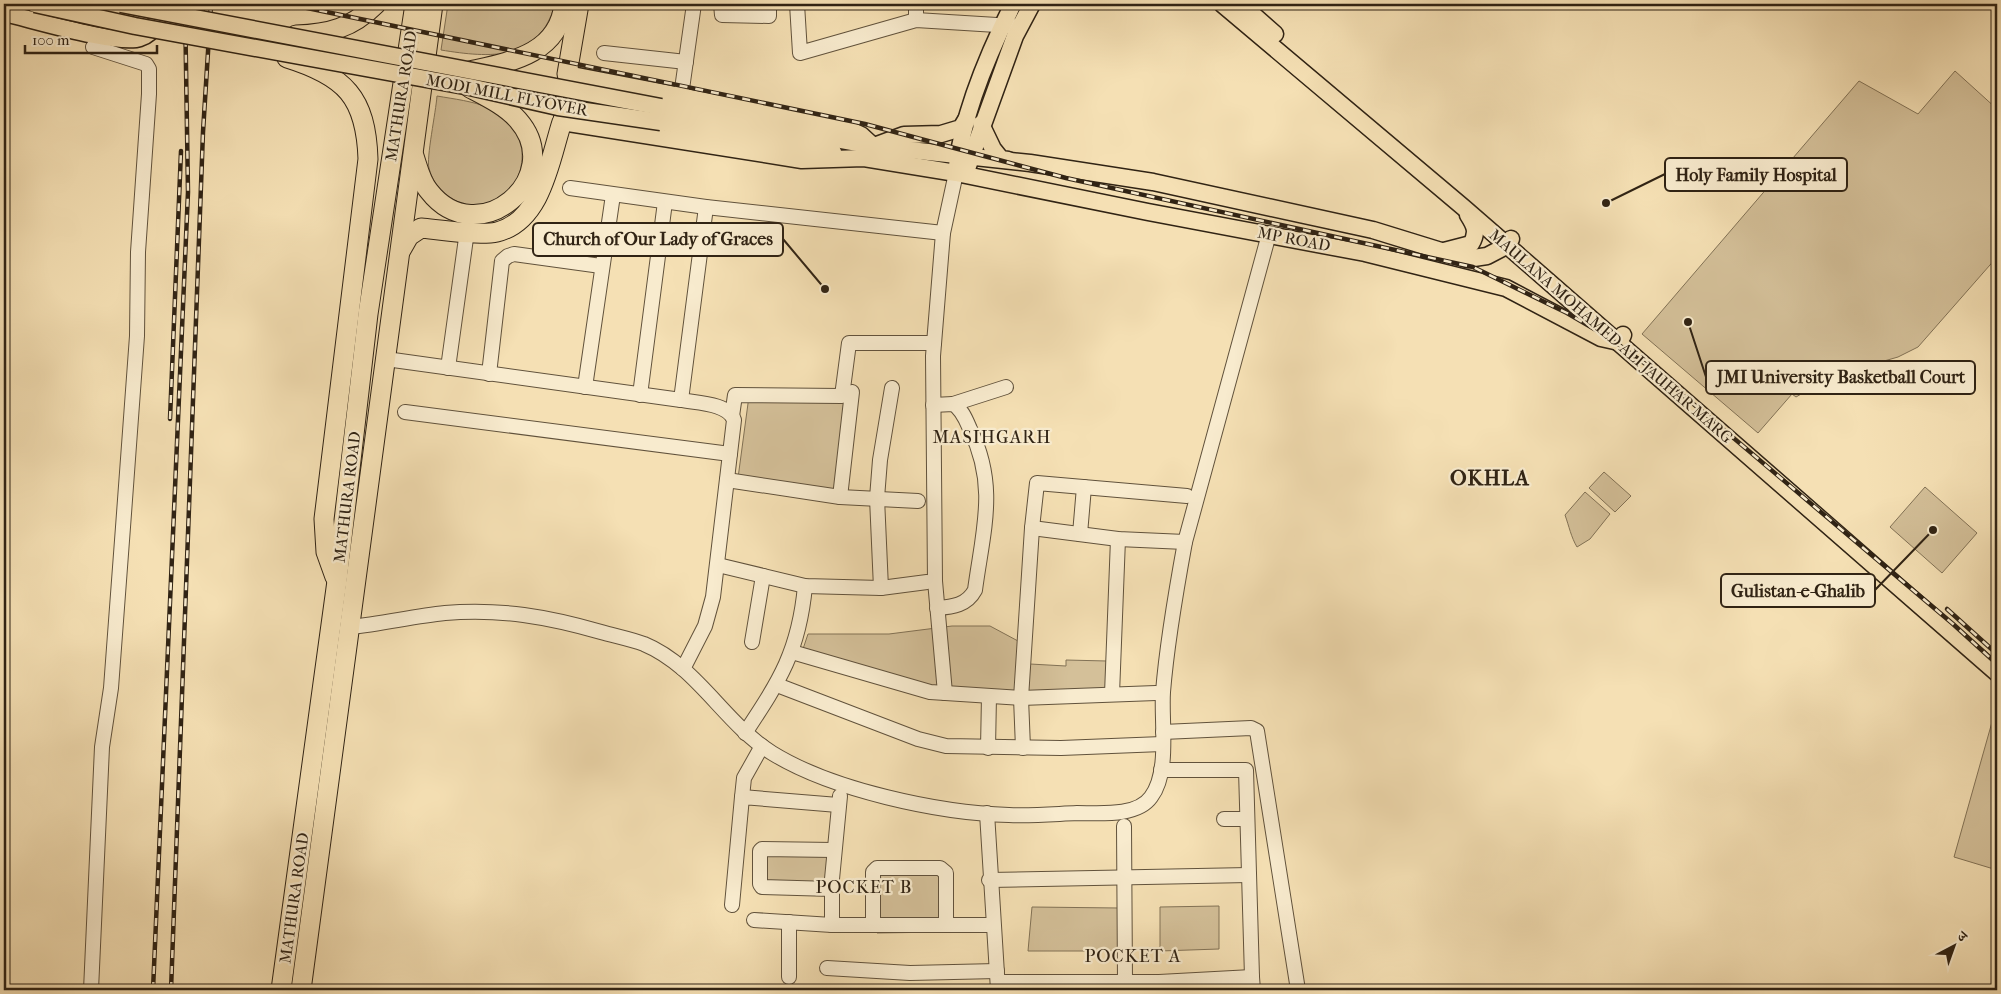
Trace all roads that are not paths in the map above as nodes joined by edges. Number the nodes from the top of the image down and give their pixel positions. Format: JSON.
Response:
{"nodes":[{"id":1,"x":34,"y":4,"type":"edge"},
{"id":2,"x":121,"y":4,"type":"edge"},
{"id":3,"x":158,"y":4,"type":"edge"},
{"id":4,"x":376,"y":4,"type":"edge"},
{"id":5,"x":415,"y":4,"type":"edge"},
{"id":6,"x":433,"y":4,"type":"edge"},
{"id":7,"x":564,"y":4,"type":"edge"},
{"id":8,"x":579,"y":4,"type":"edge"},
{"id":9,"x":694,"y":4,"type":"edge"},
{"id":10,"x":721,"y":4,"type":"edge"},
{"id":11,"x":769,"y":4,"type":"edge"},
{"id":12,"x":797,"y":4,"type":"edge"},
{"id":13,"x":916,"y":4,"type":"edge"},
{"id":14,"x":1013,"y":4,"type":"edge"},
{"id":15,"x":1032,"y":4,"type":"edge"},
{"id":16,"x":1222,"y":4,"type":"edge"},
{"id":17,"x":1241,"y":4,"type":"edge"},
{"id":18,"x":4,"y":13,"type":"edge"},
{"id":19,"x":916,"y":20,"type":"junction"},
{"id":20,"x":1003,"y":24,"type":"junction"},
{"id":21,"x":1019,"y":28,"type":"junction"},
{"id":22,"x":281,"y":35,"type":"junction"},
{"id":23,"x":92,"y":46,"type":"dead end"},
{"id":24,"x":264,"y":51,"type":"junction"},
{"id":25,"x":604,"y":52,"type":"dead end"},
{"id":26,"x":686,"y":62,"type":"junction"},
{"id":27,"x":567,"y":74,"type":"junction"},
{"id":28,"x":470,"y":79,"type":"junction"},
{"id":29,"x":680,"y":96,"type":"junction"},
{"id":30,"x":974,"y":121,"type":"junction"},
{"id":31,"x":562,"y":122,"type":"junction"},
{"id":32,"x":868,"y":152,"type":"junction"},
{"id":33,"x":413,"y":153,"type":"junction"},
{"id":34,"x":964,"y":156,"type":"junction"},
{"id":35,"x":1030,"y":163,"type":"junction"},
{"id":36,"x":961,"y":174,"type":"junction"},
{"id":37,"x":570,"y":188,"type":"dead end"},
{"id":38,"x":613,"y":195,"type":"junction"},
{"id":39,"x":665,"y":202,"type":"junction"},
{"id":40,"x":1464,"y":207,"type":"junction"},
{"id":41,"x":706,"y":208,"type":"junction"},
{"id":42,"x":467,"y":231,"type":"junction"},
{"id":43,"x":943,"y":233,"type":"junction"},
{"id":44,"x":1269,"y":234,"type":"junction"},
{"id":45,"x":1509,"y":242,"type":"junction"},
{"id":46,"x":400,"y":252,"type":"junction"},
{"id":47,"x":1440,"y":252,"type":"junction"},
{"id":48,"x":1487,"y":256,"type":"junction"},
{"id":49,"x":601,"y":266,"type":"junction"},
{"id":50,"x":1490,"y":283,"type":"junction"},
{"id":51,"x":1621,"y":338,"type":"junction"},
{"id":52,"x":934,"y":343,"type":"junction"},
{"id":53,"x":386,"y":359,"type":"junction"},
{"id":54,"x":448,"y":368,"type":"junction"},
{"id":55,"x":489,"y":374,"type":"junction"},
{"id":56,"x":1006,"y":386,"type":"dead end"},
{"id":57,"x":585,"y":387,"type":"junction"},
{"id":58,"x":892,"y":388,"type":"dead end"},
{"id":59,"x":852,"y":392,"type":"dead end"},
{"id":60,"x":640,"y":395,"type":"junction"},
{"id":61,"x":681,"y":400,"type":"junction"},
{"id":62,"x":953,"y":404,"type":"junction"},
{"id":63,"x":933,"y":405,"type":"junction"},
{"id":64,"x":404,"y":412,"type":"dead end"},
{"id":65,"x":732,"y":416,"type":"junction"},
{"id":66,"x":730,"y":454,"type":"junction"},
{"id":67,"x":727,"y":480,"type":"junction"},
{"id":68,"x":1084,"y":487,"type":"junction"},
{"id":69,"x":1187,"y":496,"type":"dead end"},
{"id":70,"x":840,"y":497,"type":"junction"},
{"id":71,"x":877,"y":498,"type":"junction"},
{"id":72,"x":918,"y":500,"type":"dead end"},
{"id":73,"x":1032,"y":528,"type":"junction"},
{"id":74,"x":1080,"y":534,"type":"junction"},
{"id":75,"x":1118,"y":539,"type":"junction"},
{"id":76,"x":1186,"y":542,"type":"junction"},
{"id":77,"x":718,"y":565,"type":"junction"},
{"id":78,"x":1892,"y":574,"type":"junction"},
{"id":79,"x":763,"y":576,"type":"junction"},
{"id":80,"x":337,"y":581,"type":"junction"},
{"id":81,"x":927,"y":582,"type":"dead end"},
{"id":82,"x":805,"y":586,"type":"junction"},
{"id":83,"x":881,"y":588,"type":"junction"},
{"id":84,"x":937,"y":608,"type":"junction"},
{"id":85,"x":350,"y":627,"type":"junction"},
{"id":86,"x":752,"y":642,"type":"dead end"},
{"id":87,"x":792,"y":652,"type":"junction"},
{"id":88,"x":1997,"y":659,"type":"edge"},
{"id":89,"x":683,"y":668,"type":"junction"},
{"id":90,"x":1997,"y":672,"type":"edge"},
{"id":91,"x":777,"y":685,"type":"junction"},
{"id":92,"x":945,"y":693,"type":"junction"},
{"id":93,"x":1156,"y":693,"type":"dead end"},
{"id":94,"x":1112,"y":694,"type":"junction"},
{"id":95,"x":989,"y":696,"type":"junction"},
{"id":96,"x":1021,"y":698,"type":"junction"},
{"id":97,"x":744,"y":733,"type":"junction"},
{"id":98,"x":1162,"y":738,"type":"junction"},
{"id":99,"x":762,"y":746,"type":"junction"},
{"id":100,"x":988,"y":748,"type":"junction"},
{"id":101,"x":1023,"y":748,"type":"junction"},
{"id":102,"x":1161,"y":770,"type":"junction"},
{"id":103,"x":842,"y":784,"type":"junction"},
{"id":104,"x":742,"y":797,"type":"junction"},
{"id":105,"x":838,"y":805,"type":"junction"},
{"id":106,"x":987,"y":813,"type":"junction"},
{"id":107,"x":1224,"y":819,"type":"dead end"},
{"id":108,"x":1247,"y":819,"type":"junction"},
{"id":109,"x":1124,"y":826,"type":"dead end"},
{"id":110,"x":834,"y":850,"type":"junction"},
{"id":111,"x":1248,"y":874,"type":"junction"},
{"id":112,"x":1126,"y":877,"type":"junction"},
{"id":113,"x":989,"y":880,"type":"junction"},
{"id":114,"x":832,"y":889,"type":"junction"},
{"id":115,"x":732,"y":905,"type":"dead end"},
{"id":116,"x":754,"y":920,"type":"dead end"},
{"id":117,"x":789,"y":922,"type":"junction"},
{"id":118,"x":832,"y":925,"type":"junction"},
{"id":119,"x":873,"y":925,"type":"junction"},
{"id":120,"x":946,"y":925,"type":"junction"},
{"id":121,"x":993,"y":925,"type":"junction"},
{"id":122,"x":827,"y":968,"type":"dead end"},
{"id":123,"x":789,"y":977,"type":"dead end"},
{"id":124,"x":997,"y":981,"type":"edge"},
{"id":125,"x":1125,"y":982,"type":"junction"},
{"id":126,"x":1253,"y":984,"type":"edge"},
{"id":127,"x":1170,"y":986,"type":"edge"},
{"id":128,"x":91,"y":990,"type":"edge"},
{"id":129,"x":281,"y":990,"type":"edge"},
{"id":130,"x":301,"y":990,"type":"edge"},
{"id":131,"x":1298,"y":990,"type":"edge"}],
"edges":[{"from":1,"to":24,"type":"main road","name":"MODI MILL FLYOVER","bridge":true},
{"from":2,"to":22,"type":"main road","name":"MODI MILL FLYOVER","bridge":true},
{"from":3,"to":18,"type":"main road"},
{"from":4,"to":22,"type":"highway","bridge":true},
{"from":5,"to":80,"type":"highway","name":"MATHURA ROAD"},
{"from":6,"to":33,"type":"highway","name":"MATHURA ROAD"},
{"from":7,"to":28,"type":"highway"},
{"from":8,"to":27,"type":"highway"},
{"from":9,"to":26,"type":"street"},
{"from":10,"to":11,"type":"street"},
{"from":12,"to":19,"type":"street"},
{"from":13,"to":19,"type":"street"},
{"from":14,"to":20,"type":"main road"},
{"from":15,"to":21,"type":"main road"},
{"from":16,"to":40,"type":"main road","name":"MAULANA MOHAMED ALI JAUHAR MARG"},
{"from":17,"to":45,"type":"main road","name":"MAULANA MOHAMED ALI JAUHAR MARG"},
{"from":19,"to":20,"type":"street"},
{"from":20,"to":21,"type":"street"},
{"from":20,"to":30,"type":"main road"},
{"from":21,"to":30,"type":"main road"},
{"from":22,"to":28,"type":"main road","name":"MODI MILL FLYOVER","bridge":true},
{"from":23,"to":128,"type":"street"},
{"from":24,"to":28,"type":"main road","name":"MODI MILL FLYOVER","bridge":true},
{"from":24,"to":80,"type":"highway","bridge":true},
{"from":25,"to":26,"type":"street"},
{"from":26,"to":29,"type":"street"},
{"from":27,"to":29,"type":"main road"},
{"from":27,"to":31,"type":"main road"},
{"from":28,"to":32,"type":"main road","name":"MODI MILL FLYOVER","bridge":true},
{"from":28,"to":33,"type":"highway"},
{"from":29,"to":32,"type":"main road"},
{"from":30,"to":32,"type":"main road"},
{"from":30,"to":34,"type":"main road"},
{"from":30,"to":35,"type":"main road"},
{"from":31,"to":32,"type":"main road"},
{"from":31,"to":42,"type":"highway"},
{"from":32,"to":34,"type":"main road","name":"MP ROAD"},
{"from":32,"to":36,"type":"main road","name":"MP ROAD"},
{"from":33,"to":46,"type":"highway","name":"MATHURA ROAD"},
{"from":34,"to":35,"type":"main road","name":"MP ROAD"},
{"from":34,"to":36,"type":"main road"},
{"from":35,"to":47,"type":"main road","name":"MP ROAD"},
{"from":36,"to":43,"type":"street"},
{"from":36,"to":44,"type":"main road","name":"MP ROAD"},
{"from":37,"to":38,"type":"street"},
{"from":38,"to":39,"type":"street"},
{"from":38,"to":49,"type":"street"},
{"from":39,"to":41,"type":"street"},
{"from":39,"to":60,"type":"street"},
{"from":40,"to":45,"type":"main road","name":"MAULANA MOHAMED ALI JAUHAR MARG"},
{"from":40,"to":47,"type":"main road"},
{"from":41,"to":43,"type":"street"},
{"from":41,"to":61,"type":"street"},
{"from":42,"to":46,"type":"highway"},
{"from":42,"to":54,"type":"street"},
{"from":43,"to":52,"type":"street"},
{"from":44,"to":50,"type":"main road","name":"MP ROAD"},
{"from":44,"to":76,"type":"street"},
{"from":45,"to":48,"type":"main road","name":"MP ROAD"},
{"from":45,"to":51,"type":"main road","name":"MAULANA MOHAMED ALI JAUHAR MARG"},
{"from":46,"to":53,"type":"highway","name":"MATHURA ROAD"},
{"from":47,"to":48,"type":"main road","name":"MP ROAD"},
{"from":48,"to":50,"type":"main road"},
{"from":49,"to":55,"type":"street"},
{"from":49,"to":57,"type":"street"},
{"from":50,"to":51,"type":"main road","name":"MP ROAD"},
{"from":51,"to":78,"type":"main road","name":"MAULANA MOHAMED ALI JAUHAR MARG"},
{"from":52,"to":63,"type":"street"},
{"from":52,"to":65,"type":"street"},
{"from":53,"to":54,"type":"street"},
{"from":53,"to":85,"type":"highway","name":"MATHURA ROAD"},
{"from":54,"to":55,"type":"street"},
{"from":55,"to":57,"type":"street"},
{"from":56,"to":62,"type":"street"},
{"from":57,"to":60,"type":"street"},
{"from":58,"to":71,"type":"street"},
{"from":59,"to":70,"type":"street"},
{"from":60,"to":61,"type":"street"},
{"from":61,"to":65,"type":"street"},
{"from":62,"to":63,"type":"street"},
{"from":62,"to":84,"type":"street"},
{"from":63,"to":84,"type":"street"},
{"from":64,"to":66,"type":"street"},
{"from":65,"to":66,"type":"street"},
{"from":66,"to":67,"type":"street"},
{"from":67,"to":70,"type":"street"},
{"from":67,"to":77,"type":"street"},
{"from":68,"to":69,"type":"street"},
{"from":68,"to":73,"type":"street"},
{"from":68,"to":74,"type":"street"},
{"from":70,"to":71,"type":"street"},
{"from":71,"to":72,"type":"street"},
{"from":71,"to":83,"type":"street"},
{"from":73,"to":74,"type":"street"},
{"from":73,"to":96,"type":"street"},
{"from":74,"to":75,"type":"street"},
{"from":75,"to":76,"type":"street"},
{"from":75,"to":94,"type":"street"},
{"from":76,"to":98,"type":"street"},
{"from":77,"to":79,"type":"street"},
{"from":77,"to":89,"type":"street"},
{"from":78,"to":88,"type":"main road","name":"MAULANA MOHAMED ALI JAUHAR MARG"},
{"from":78,"to":90,"type":"main road","name":"MAULANA MOHAMED ALI JAUHAR MARG"},
{"from":79,"to":82,"type":"street"},
{"from":79,"to":86,"type":"street"},
{"from":80,"to":129,"type":"highway","name":"MATHURA ROAD"},
{"from":81,"to":83,"type":"street"},
{"from":82,"to":83,"type":"street"},
{"from":82,"to":87,"type":"street"},
{"from":84,"to":92,"type":"street"},
{"from":85,"to":89,"type":"street"},
{"from":85,"to":130,"type":"highway","name":"MATHURA ROAD"},
{"from":87,"to":91,"type":"street"},
{"from":87,"to":92,"type":"street"},
{"from":89,"to":97,"type":"street"},
{"from":91,"to":97,"type":"street"},
{"from":91,"to":100,"type":"street"},
{"from":92,"to":95,"type":"street"},
{"from":93,"to":94,"type":"street"},
{"from":94,"to":96,"type":"street"},
{"from":95,"to":96,"type":"street"},
{"from":95,"to":100,"type":"street"},
{"from":96,"to":101,"type":"street"},
{"from":97,"to":99,"type":"street"},
{"from":98,"to":101,"type":"street"},
{"from":98,"to":102,"type":"street"},
{"from":98,"to":131,"type":"street"},
{"from":99,"to":103,"type":"street"},
{"from":99,"to":104,"type":"street"},
{"from":100,"to":101,"type":"street"},
{"from":102,"to":106,"type":"street"},
{"from":102,"to":108,"type":"street"},
{"from":103,"to":105,"type":"street"},
{"from":103,"to":106,"type":"street"},
{"from":104,"to":105,"type":"street"},
{"from":104,"to":115,"type":"street"},
{"from":105,"to":110,"type":"street"},
{"from":106,"to":113,"type":"street"},
{"from":107,"to":108,"type":"street"},
{"from":108,"to":111,"type":"street"},
{"from":109,"to":112,"type":"street"},
{"from":110,"to":114,"type":"street"},
{"from":110,"to":114,"type":"street"},
{"from":111,"to":112,"type":"street"},
{"from":111,"to":126,"type":"street"},
{"from":112,"to":113,"type":"street"},
{"from":112,"to":125,"type":"street"},
{"from":113,"to":121,"type":"street"},
{"from":114,"to":118,"type":"street"},
{"from":116,"to":117,"type":"street"},
{"from":117,"to":118,"type":"street"},
{"from":117,"to":123,"type":"street"},
{"from":118,"to":119,"type":"street"},
{"from":119,"to":120,"type":"street"},
{"from":119,"to":120,"type":"street"},
{"from":120,"to":121,"type":"street"},
{"from":121,"to":124,"type":"street"},
{"from":122,"to":124,"type":"street"},
{"from":124,"to":125,"type":"street"},
{"from":125,"to":127,"type":"street"},
{"from":126,"to":127,"type":"street"}]}
